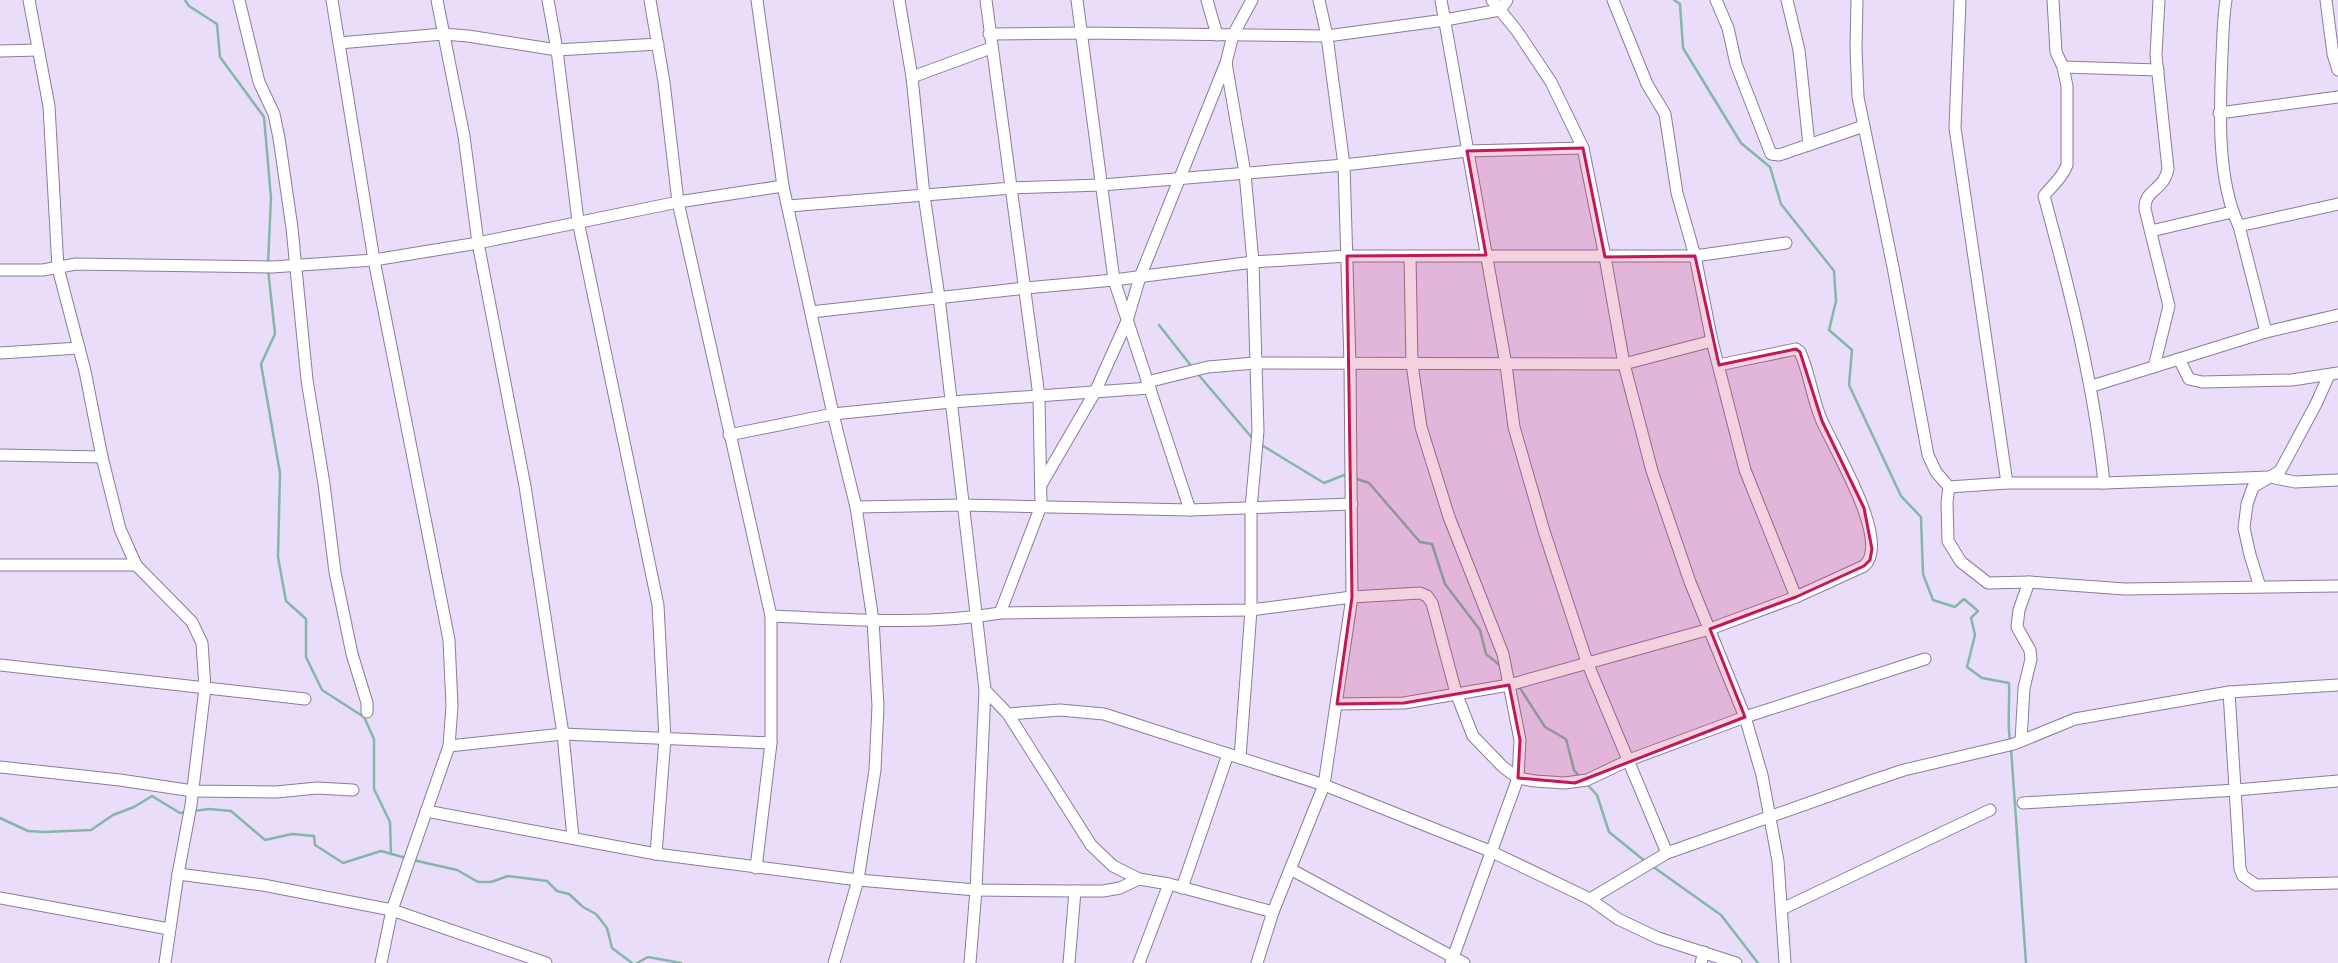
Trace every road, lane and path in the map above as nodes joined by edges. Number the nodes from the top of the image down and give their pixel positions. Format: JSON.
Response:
{"nodes":[{"id":1,"x":29,"y":0,"type":"edge"},
{"id":2,"x":239,"y":0,"type":"edge"},
{"id":3,"x":332,"y":0,"type":"edge"},
{"id":4,"x":437,"y":0,"type":"edge"},
{"id":5,"x":548,"y":0,"type":"edge"},
{"id":6,"x":650,"y":0,"type":"edge"},
{"id":7,"x":757,"y":0,"type":"edge"},
{"id":8,"x":899,"y":0,"type":"edge"},
{"id":9,"x":986,"y":0,"type":"edge"},
{"id":10,"x":1077,"y":0,"type":"edge"},
{"id":11,"x":1207,"y":0,"type":"edge"},
{"id":12,"x":1252,"y":0,"type":"edge"},
{"id":13,"x":1319,"y":0,"type":"edge"},
{"id":14,"x":1441,"y":0,"type":"edge"},
{"id":15,"x":1492,"y":0,"type":"edge"},
{"id":16,"x":1507,"y":0,"type":"edge"},
{"id":17,"x":1613,"y":0,"type":"edge"},
{"id":18,"x":1716,"y":0,"type":"edge"},
{"id":19,"x":1787,"y":0,"type":"edge"},
{"id":20,"x":1857,"y":0,"type":"edge"},
{"id":21,"x":1960,"y":0,"type":"edge"},
{"id":22,"x":2053,"y":0,"type":"edge"},
{"id":23,"x":2159,"y":0,"type":"edge"},
{"id":24,"x":2226,"y":0,"type":"edge"},
{"id":25,"x":2326,"y":0,"type":"edge"},
{"id":26,"x":1500,"y":10,"type":"junction"},
{"id":27,"x":1445,"y":20,"type":"junction"},
{"id":28,"x":1082,"y":33,"type":"junction"},
{"id":29,"x":444,"y":34,"type":"junction"},
{"id":30,"x":989,"y":34,"type":"junction"},
{"id":31,"x":1217,"y":35,"type":"junction"},
{"id":32,"x":1233,"y":35,"type":"junction"},
{"id":33,"x":1327,"y":36,"type":"junction"},
{"id":34,"x":339,"y":43,"type":"junction"},
{"id":35,"x":658,"y":44,"type":"junction"},
{"id":36,"x":991,"y":48,"type":"junction"},
{"id":37,"x":38,"y":50,"type":"junction"},
{"id":38,"x":557,"y":50,"type":"junction"},
{"id":39,"x":0,"y":51,"type":"edge"},
{"id":40,"x":2336,"y":53,"type":"edge"},
{"id":41,"x":1226,"y":63,"type":"junction"},
{"id":42,"x":2063,"y":67,"type":"junction"},
{"id":43,"x":2158,"y":70,"type":"junction"},
{"id":44,"x":2338,"y":70,"type":"edge"},
{"id":45,"x":912,"y":77,"type":"junction"},
{"id":46,"x":2338,"y":97,"type":"edge"},
{"id":47,"x":2219,"y":113,"type":"junction"},
{"id":48,"x":1864,"y":126,"type":"junction"},
{"id":49,"x":1809,"y":145,"type":"junction"},
{"id":50,"x":1583,"y":148,"type":"junction"},
{"id":51,"x":1467,"y":151,"type":"junction"},
{"id":52,"x":1344,"y":165,"type":"junction"},
{"id":53,"x":1245,"y":173,"type":"junction"},
{"id":54,"x":1179,"y":178,"type":"junction"},
{"id":55,"x":1102,"y":185,"type":"junction"},
{"id":56,"x":784,"y":186,"type":"junction"},
{"id":57,"x":1012,"y":188,"type":"junction"},
{"id":58,"x":924,"y":194,"type":"junction"},
{"id":59,"x":678,"y":202,"type":"junction"},
{"id":60,"x":2338,"y":204,"type":"edge"},
{"id":61,"x":789,"y":206,"type":"junction"},
{"id":62,"x":2232,"y":212,"type":"junction"},
{"id":63,"x":578,"y":222,"type":"junction"},
{"id":64,"x":2239,"y":226,"type":"junction"},
{"id":65,"x":2150,"y":231,"type":"junction"},
{"id":66,"x":478,"y":242,"type":"junction"},
{"id":67,"x":1786,"y":243,"type":"dead end"},
{"id":68,"x":1347,"y":256,"type":"junction"},
{"id":69,"x":1410,"y":256,"type":"junction"},
{"id":70,"x":1486,"y":256,"type":"junction"},
{"id":71,"x":1695,"y":256,"type":"junction"},
{"id":72,"x":1606,"y":257,"type":"junction"},
{"id":73,"x":374,"y":260,"type":"junction"},
{"id":74,"x":1253,"y":262,"type":"junction"},
{"id":75,"x":296,"y":266,"type":"junction"},
{"id":76,"x":58,"y":268,"type":"junction"},
{"id":77,"x":0,"y":270,"type":"edge"},
{"id":78,"x":1140,"y":277,"type":"junction"},
{"id":79,"x":1114,"y":280,"type":"junction"},
{"id":80,"x":1026,"y":288,"type":"junction"},
{"id":81,"x":939,"y":297,"type":"junction"},
{"id":82,"x":811,"y":312,"type":"junction"},
{"id":83,"x":2338,"y":315,"type":"edge"},
{"id":84,"x":1127,"y":321,"type":"junction"},
{"id":85,"x":2266,"y":332,"type":"junction"},
{"id":86,"x":1712,"y":342,"type":"junction"},
{"id":87,"x":79,"y":348,"type":"junction"},
{"id":88,"x":0,"y":353,"type":"edge"},
{"id":89,"x":2179,"y":359,"type":"junction"},
{"id":90,"x":1256,"y":363,"type":"junction"},
{"id":91,"x":1350,"y":363,"type":"junction"},
{"id":92,"x":1412,"y":364,"type":"junction"},
{"id":93,"x":1624,"y":364,"type":"junction"},
{"id":94,"x":1506,"y":365,"type":"junction"},
{"id":95,"x":1719,"y":365,"type":"junction"},
{"id":96,"x":2154,"y":367,"type":"junction"},
{"id":97,"x":2334,"y":374,"type":"edge"},
{"id":98,"x":1149,"y":385,"type":"junction"},
{"id":99,"x":2092,"y":386,"type":"junction"},
{"id":100,"x":1095,"y":392,"type":"junction"},
{"id":101,"x":1039,"y":396,"type":"junction"},
{"id":102,"x":951,"y":402,"type":"junction"},
{"id":103,"x":833,"y":414,"type":"junction"},
{"id":104,"x":729,"y":435,"type":"junction"},
{"id":105,"x":0,"y":456,"type":"edge"},
{"id":106,"x":102,"y":456,"type":"junction"},
{"id":107,"x":2270,"y":477,"type":"junction"},
{"id":108,"x":2338,"y":480,"type":"edge"},
{"id":109,"x":2007,"y":483,"type":"junction"},
{"id":110,"x":2104,"y":483,"type":"junction"},
{"id":111,"x":1041,"y":486,"type":"junction"},
{"id":112,"x":1949,"y":487,"type":"junction"},
{"id":113,"x":964,"y":504,"type":"junction"},
{"id":114,"x":1352,"y":504,"type":"junction"},
{"id":115,"x":1041,"y":506,"type":"junction"},
{"id":116,"x":856,"y":507,"type":"junction"},
{"id":117,"x":1251,"y":508,"type":"junction"},
{"id":118,"x":1190,"y":510,"type":"junction"},
{"id":119,"x":0,"y":565,"type":"edge"},
{"id":120,"x":136,"y":565,"type":"junction"},
{"id":121,"x":2029,"y":582,"type":"junction"},
{"id":122,"x":2338,"y":586,"type":"edge"},
{"id":123,"x":2260,"y":587,"type":"junction"},
{"id":124,"x":1352,"y":596,"type":"junction"},
{"id":125,"x":1796,"y":597,"type":"junction"},
{"id":126,"x":1251,"y":610,"type":"junction"},
{"id":127,"x":1000,"y":613,"type":"junction"},
{"id":128,"x":771,"y":616,"type":"junction"},
{"id":129,"x":976,"y":617,"type":"junction"},
{"id":130,"x":873,"y":620,"type":"junction"},
{"id":131,"x":1710,"y":629,"type":"junction"},
{"id":132,"x":1925,"y":659,"type":"dead end"},
{"id":133,"x":1587,"y":662,"type":"junction"},
{"id":134,"x":0,"y":666,"type":"edge"},
{"id":135,"x":1509,"y":685,"type":"junction"},
{"id":136,"x":2338,"y":685,"type":"edge"},
{"id":137,"x":205,"y":688,"type":"junction"},
{"id":138,"x":985,"y":690,"type":"junction"},
{"id":139,"x":2229,"y":692,"type":"junction"},
{"id":140,"x":1456,"y":693,"type":"junction"},
{"id":141,"x":305,"y":699,"type":"dead end"},
{"id":142,"x":1337,"y":704,"type":"junction"},
{"id":143,"x":367,"y":712,"type":"dead end"},
{"id":144,"x":1008,"y":714,"type":"junction"},
{"id":145,"x":1745,"y":717,"type":"junction"},
{"id":146,"x":562,"y":734,"type":"junction"},
{"id":147,"x":665,"y":739,"type":"junction"},
{"id":148,"x":2017,"y":742,"type":"junction"},
{"id":149,"x":771,"y":743,"type":"junction"},
{"id":150,"x":449,"y":746,"type":"junction"},
{"id":151,"x":1228,"y":754,"type":"junction"},
{"id":152,"x":1240,"y":758,"type":"junction"},
{"id":153,"x":1629,"y":760,"type":"junction"},
{"id":154,"x":0,"y":767,"type":"edge"},
{"id":155,"x":1518,"y":778,"type":"junction"},
{"id":156,"x":2338,"y":780,"type":"edge"},
{"id":157,"x":1324,"y":785,"type":"junction"},
{"id":158,"x":353,"y":790,"type":"dead end"},
{"id":159,"x":2236,"y":790,"type":"junction"},
{"id":160,"x":193,"y":791,"type":"junction"},
{"id":161,"x":2023,"y":803,"type":"dead end"},
{"id":162,"x":1990,"y":810,"type":"dead end"},
{"id":163,"x":426,"y":811,"type":"junction"},
{"id":164,"x":1772,"y":816,"type":"junction"},
{"id":165,"x":572,"y":838,"type":"junction"},
{"id":166,"x":1490,"y":851,"type":"junction"},
{"id":167,"x":1667,"y":853,"type":"junction"},
{"id":168,"x":656,"y":854,"type":"junction"},
{"id":169,"x":756,"y":868,"type":"junction"},
{"id":170,"x":1292,"y":870,"type":"junction"},
{"id":171,"x":178,"y":874,"type":"junction"},
{"id":172,"x":1139,"y":879,"type":"junction"},
{"id":173,"x":858,"y":880,"type":"junction"},
{"id":174,"x":2338,"y":883,"type":"edge"},
{"id":175,"x":1169,"y":884,"type":"junction"},
{"id":176,"x":1182,"y":888,"type":"junction"},
{"id":177,"x":976,"y":890,"type":"junction"},
{"id":178,"x":1075,"y":892,"type":"junction"},
{"id":179,"x":0,"y":898,"type":"edge"},
{"id":180,"x":1590,"y":899,"type":"junction"},
{"id":181,"x":1782,"y":909,"type":"junction"},
{"id":182,"x":392,"y":910,"type":"junction"},
{"id":183,"x":1273,"y":912,"type":"junction"},
{"id":184,"x":169,"y":929,"type":"junction"},
{"id":185,"x":1703,"y":958,"type":"edge"},
{"id":186,"x":1452,"y":961,"type":"edge"},
{"id":187,"x":165,"y":963,"type":"edge"},
{"id":188,"x":381,"y":963,"type":"edge"},
{"id":189,"x":546,"y":963,"type":"edge"},
{"id":190,"x":834,"y":963,"type":"edge"},
{"id":191,"x":970,"y":963,"type":"edge"},
{"id":192,"x":1069,"y":963,"type":"edge"},
{"id":193,"x":1139,"y":963,"type":"edge"},
{"id":194,"x":1257,"y":963,"type":"edge"},
{"id":195,"x":1464,"y":963,"type":"edge"},
{"id":196,"x":1736,"y":963,"type":"edge"},
{"id":197,"x":1785,"y":963,"type":"edge"}],
"edges":[{"from":1,"to":37,"type":"street"},
{"from":2,"to":75,"type":"street"},
{"from":3,"to":34,"type":"street"},
{"from":4,"to":29,"type":"street"},
{"from":5,"to":38,"type":"street"},
{"from":6,"to":35,"type":"street"},
{"from":7,"to":56,"type":"street"},
{"from":8,"to":45,"type":"street"},
{"from":9,"to":30,"type":"street"},
{"from":10,"to":28,"type":"street"},
{"from":11,"to":31,"type":"street"},
{"from":12,"to":32,"type":"street"},
{"from":13,"to":33,"type":"street"},
{"from":14,"to":27,"type":"street"},
{"from":15,"to":26,"type":"street"},
{"from":16,"to":26,"type":"street"},
{"from":17,"to":71,"type":"street"},
{"from":18,"to":49,"type":"street"},
{"from":19,"to":49,"type":"street"},
{"from":20,"to":48,"type":"street"},
{"from":21,"to":109,"type":"street"},
{"from":22,"to":42,"type":"street"},
{"from":23,"to":43,"type":"street"},
{"from":24,"to":47,"type":"street"},
{"from":25,"to":40,"type":"street"},
{"from":26,"to":27,"type":"street"},
{"from":26,"to":50,"type":"street"},
{"from":27,"to":33,"type":"street"},
{"from":27,"to":51,"type":"street"},
{"from":28,"to":30,"type":"street"},
{"from":28,"to":31,"type":"street"},
{"from":28,"to":55,"type":"street"},
{"from":29,"to":34,"type":"street"},
{"from":29,"to":38,"type":"street"},
{"from":29,"to":66,"type":"street"},
{"from":30,"to":36,"type":"street"},
{"from":31,"to":32,"type":"street"},
{"from":32,"to":33,"type":"street"},
{"from":32,"to":41,"type":"street"},
{"from":33,"to":52,"type":"street"},
{"from":34,"to":73,"type":"street"},
{"from":35,"to":38,"type":"street"},
{"from":35,"to":59,"type":"street"},
{"from":36,"to":45,"type":"street"},
{"from":36,"to":57,"type":"street"},
{"from":37,"to":39,"type":"street"},
{"from":37,"to":76,"type":"street"},
{"from":38,"to":63,"type":"street"},
{"from":40,"to":44,"type":"street"},
{"from":41,"to":53,"type":"street"},
{"from":41,"to":54,"type":"street"},
{"from":42,"to":43,"type":"street"},
{"from":42,"to":99,"type":"street"},
{"from":43,"to":65,"type":"street"},
{"from":45,"to":58,"type":"street"},
{"from":46,"to":47,"type":"street"},
{"from":47,"to":62,"type":"street"},
{"from":48,"to":49,"type":"street"},
{"from":48,"to":112,"type":"street"},
{"from":50,"to":51,"type":"street"},
{"from":50,"to":72,"type":"street"},
{"from":51,"to":52,"type":"street"},
{"from":51,"to":70,"type":"street"},
{"from":52,"to":53,"type":"street"},
{"from":52,"to":68,"type":"street"},
{"from":53,"to":54,"type":"street"},
{"from":53,"to":74,"type":"street"},
{"from":54,"to":55,"type":"street"},
{"from":54,"to":78,"type":"street"},
{"from":55,"to":57,"type":"street"},
{"from":55,"to":79,"type":"street"},
{"from":56,"to":59,"type":"street"},
{"from":56,"to":61,"type":"street"},
{"from":57,"to":58,"type":"street"},
{"from":57,"to":80,"type":"street"},
{"from":58,"to":61,"type":"street"},
{"from":58,"to":81,"type":"street"},
{"from":59,"to":63,"type":"street"},
{"from":59,"to":104,"type":"street"},
{"from":60,"to":64,"type":"street"},
{"from":61,"to":82,"type":"street"},
{"from":62,"to":64,"type":"street"},
{"from":62,"to":65,"type":"street"},
{"from":63,"to":66,"type":"street"},
{"from":63,"to":147,"type":"street"},
{"from":64,"to":85,"type":"street"},
{"from":65,"to":96,"type":"street"},
{"from":66,"to":73,"type":"street"},
{"from":66,"to":146,"type":"street"},
{"from":67,"to":71,"type":"street"},
{"from":68,"to":69,"type":"street"},
{"from":68,"to":74,"type":"street"},
{"from":68,"to":91,"type":"street"},
{"from":69,"to":70,"type":"street"},
{"from":69,"to":92,"type":"street"},
{"from":70,"to":72,"type":"street"},
{"from":70,"to":94,"type":"street"},
{"from":71,"to":72,"type":"street"},
{"from":71,"to":86,"type":"street"},
{"from":72,"to":93,"type":"street"},
{"from":73,"to":75,"type":"street"},
{"from":73,"to":150,"type":"street"},
{"from":74,"to":78,"type":"street"},
{"from":74,"to":90,"type":"street"},
{"from":75,"to":76,"type":"street"},
{"from":75,"to":143,"type":"street"},
{"from":76,"to":77,"type":"street"},
{"from":76,"to":87,"type":"street"},
{"from":78,"to":79,"type":"street"},
{"from":78,"to":84,"type":"street"},
{"from":79,"to":80,"type":"street"},
{"from":79,"to":84,"type":"street"},
{"from":80,"to":81,"type":"street"},
{"from":80,"to":101,"type":"street"},
{"from":81,"to":82,"type":"street"},
{"from":81,"to":102,"type":"street"},
{"from":82,"to":103,"type":"street"},
{"from":83,"to":85,"type":"street"},
{"from":84,"to":98,"type":"street"},
{"from":84,"to":100,"type":"street"},
{"from":85,"to":89,"type":"street"},
{"from":86,"to":93,"type":"street"},
{"from":86,"to":95,"type":"street"},
{"from":87,"to":88,"type":"street"},
{"from":87,"to":106,"type":"street"},
{"from":89,"to":96,"type":"street"},
{"from":89,"to":97,"type":"street"},
{"from":90,"to":91,"type":"street"},
{"from":90,"to":98,"type":"street"},
{"from":90,"to":117,"type":"street"},
{"from":91,"to":92,"type":"street"},
{"from":91,"to":114,"type":"street"},
{"from":92,"to":94,"type":"street"},
{"from":92,"to":135,"type":"street"},
{"from":93,"to":94,"type":"street"},
{"from":93,"to":131,"type":"street"},
{"from":94,"to":133,"type":"street"},
{"from":95,"to":125,"type":"street"},
{"from":95,"to":125,"type":"street"},
{"from":96,"to":99,"type":"street"},
{"from":97,"to":107,"type":"street"},
{"from":98,"to":100,"type":"street"},
{"from":98,"to":118,"type":"street"},
{"from":99,"to":110,"type":"street"},
{"from":100,"to":101,"type":"street"},
{"from":100,"to":111,"type":"street"},
{"from":101,"to":102,"type":"street"},
{"from":101,"to":111,"type":"street"},
{"from":102,"to":103,"type":"street"},
{"from":102,"to":113,"type":"street"},
{"from":103,"to":104,"type":"street"},
{"from":103,"to":116,"type":"street"},
{"from":104,"to":128,"type":"street"},
{"from":105,"to":106,"type":"street"},
{"from":106,"to":120,"type":"street"},
{"from":107,"to":108,"type":"street"},
{"from":107,"to":110,"type":"street"},
{"from":107,"to":123,"type":"street"},
{"from":109,"to":110,"type":"street"},
{"from":109,"to":112,"type":"street"},
{"from":111,"to":115,"type":"street"},
{"from":112,"to":121,"type":"street"},
{"from":113,"to":115,"type":"street"},
{"from":113,"to":116,"type":"street"},
{"from":113,"to":129,"type":"street"},
{"from":114,"to":117,"type":"street"},
{"from":114,"to":124,"type":"street"},
{"from":115,"to":118,"type":"street"},
{"from":115,"to":127,"type":"street"},
{"from":116,"to":130,"type":"street"},
{"from":117,"to":118,"type":"street"},
{"from":117,"to":126,"type":"street"},
{"from":119,"to":120,"type":"street"},
{"from":120,"to":137,"type":"street"},
{"from":121,"to":123,"type":"street"},
{"from":121,"to":148,"type":"street"},
{"from":122,"to":123,"type":"street"},
{"from":124,"to":126,"type":"street"},
{"from":124,"to":140,"type":"street"},
{"from":124,"to":142,"type":"street"},
{"from":125,"to":131,"type":"street"},
{"from":126,"to":127,"type":"street"},
{"from":126,"to":152,"type":"street"},
{"from":127,"to":129,"type":"street"},
{"from":128,"to":130,"type":"street"},
{"from":128,"to":149,"type":"street"},
{"from":129,"to":130,"type":"street"},
{"from":129,"to":138,"type":"street"},
{"from":130,"to":173,"type":"street"},
{"from":131,"to":133,"type":"street"},
{"from":131,"to":145,"type":"street"},
{"from":132,"to":145,"type":"street"},
{"from":133,"to":135,"type":"street"},
{"from":133,"to":153,"type":"street"},
{"from":134,"to":137,"type":"street"},
{"from":135,"to":140,"type":"street"},
{"from":135,"to":155,"type":"street"},
{"from":136,"to":139,"type":"street"},
{"from":137,"to":141,"type":"street"},
{"from":137,"to":160,"type":"street"},
{"from":138,"to":144,"type":"street"},
{"from":138,"to":177,"type":"street"},
{"from":139,"to":148,"type":"street"},
{"from":139,"to":159,"type":"street"},
{"from":140,"to":142,"type":"street"},
{"from":140,"to":155,"type":"street"},
{"from":142,"to":157,"type":"street"},
{"from":144,"to":151,"type":"street"},
{"from":144,"to":172,"type":"street"},
{"from":145,"to":153,"type":"street"},
{"from":145,"to":164,"type":"street"},
{"from":146,"to":147,"type":"street"},
{"from":146,"to":150,"type":"street"},
{"from":146,"to":165,"type":"street"},
{"from":147,"to":149,"type":"street"},
{"from":147,"to":168,"type":"street"},
{"from":148,"to":164,"type":"street"},
{"from":149,"to":169,"type":"street"},
{"from":150,"to":163,"type":"street"},
{"from":151,"to":152,"type":"street"},
{"from":151,"to":176,"type":"street"},
{"from":152,"to":157,"type":"street"},
{"from":153,"to":155,"type":"street"},
{"from":153,"to":167,"type":"street"},
{"from":154,"to":160,"type":"street"},
{"from":155,"to":166,"type":"street"},
{"from":156,"to":159,"type":"street"},
{"from":157,"to":166,"type":"street"},
{"from":157,"to":170,"type":"street"},
{"from":158,"to":160,"type":"street"},
{"from":159,"to":161,"type":"street"},
{"from":159,"to":174,"type":"street"},
{"from":160,"to":171,"type":"street"},
{"from":162,"to":181,"type":"street"},
{"from":163,"to":165,"type":"street"},
{"from":163,"to":182,"type":"street"},
{"from":164,"to":167,"type":"street"},
{"from":164,"to":181,"type":"street"},
{"from":165,"to":168,"type":"street"},
{"from":166,"to":180,"type":"street"},
{"from":166,"to":186,"type":"street"},
{"from":167,"to":180,"type":"street"},
{"from":168,"to":169,"type":"street"},
{"from":169,"to":173,"type":"street"},
{"from":170,"to":183,"type":"street"},
{"from":170,"to":186,"type":"street"},
{"from":171,"to":182,"type":"street"},
{"from":171,"to":184,"type":"street"},
{"from":172,"to":175,"type":"street"},
{"from":172,"to":178,"type":"street"},
{"from":173,"to":177,"type":"street"},
{"from":173,"to":190,"type":"street"},
{"from":175,"to":176,"type":"street"},
{"from":175,"to":193,"type":"street"},
{"from":176,"to":183,"type":"street"},
{"from":177,"to":178,"type":"street"},
{"from":177,"to":191,"type":"street"},
{"from":178,"to":192,"type":"street"},
{"from":179,"to":184,"type":"street"},
{"from":180,"to":185,"type":"street"},
{"from":181,"to":197,"type":"street"},
{"from":182,"to":188,"type":"street"},
{"from":182,"to":189,"type":"street"},
{"from":183,"to":194,"type":"street"},
{"from":184,"to":187,"type":"street"},
{"from":185,"to":196,"type":"street"},
{"from":186,"to":195,"type":"street"}]}
